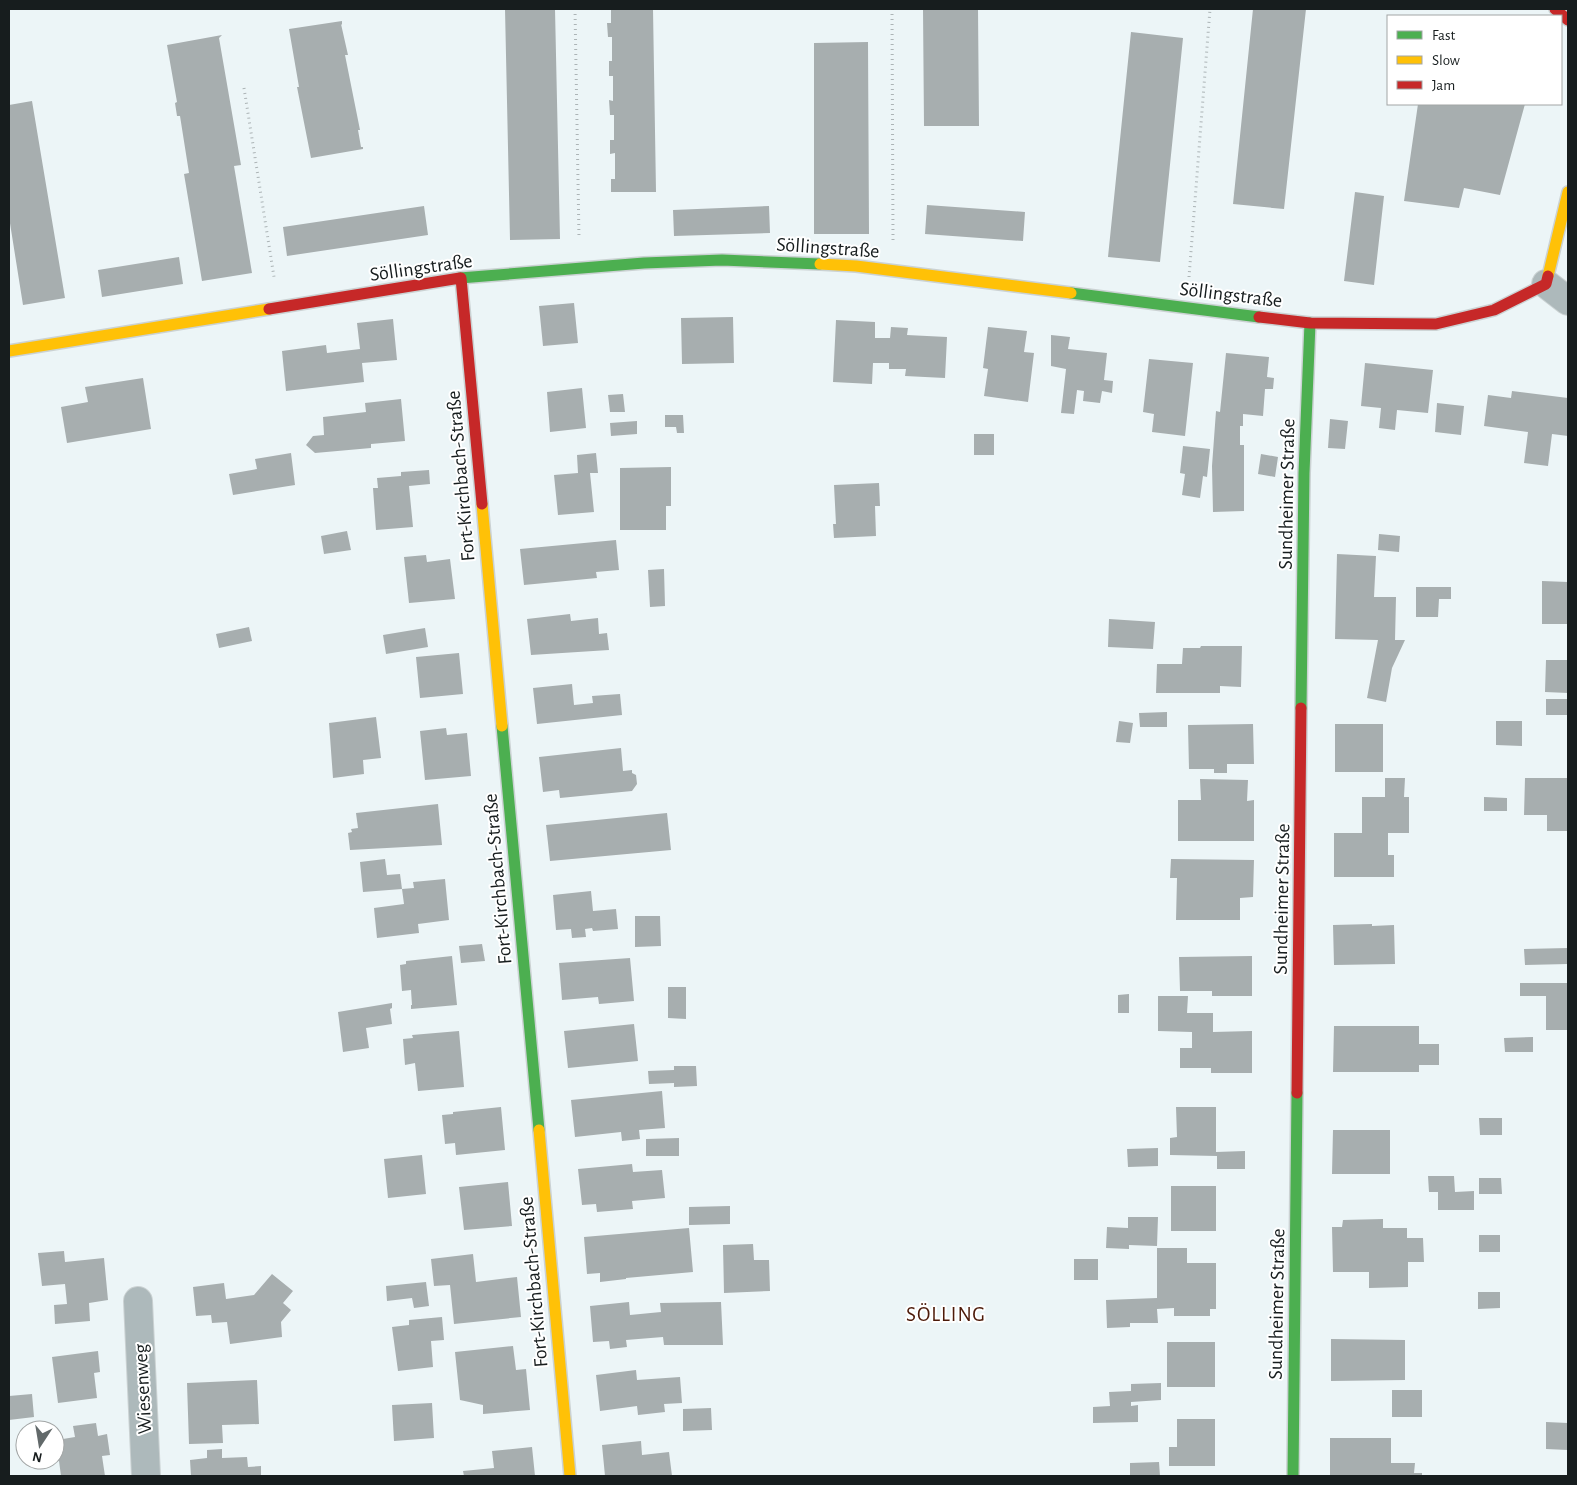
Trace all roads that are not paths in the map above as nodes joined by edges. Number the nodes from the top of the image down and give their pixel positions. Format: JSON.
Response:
{"nodes":[{"id":1,"x":1555,"y":9,"type":"edge"},
{"id":2,"x":1568,"y":20,"type":"edge"},
{"id":3,"x":1568,"y":192,"type":"edge"},
{"id":4,"x":461,"y":278,"type":"junction"},
{"id":5,"x":1546,"y":284,"type":"junction"},
{"id":6,"x":1568,"y":300,"type":"edge"},
{"id":7,"x":1310,"y":323,"type":"junction"},
{"id":8,"x":9,"y":351,"type":"edge"},
{"id":9,"x":138,"y":1301,"type":"dead end"},
{"id":10,"x":146,"y":1476,"type":"edge"},
{"id":11,"x":570,"y":1476,"type":"edge"},
{"id":12,"x":1293,"y":1476,"type":"edge"}],
"edges":[{"from":1,"to":2,"type":"street"},
{"from":3,"to":5,"type":"street"},
{"from":4,"to":7,"type":"street","name":"Söllingstraße"},
{"from":4,"to":8,"type":"street","name":"Söllingstraße"},
{"from":4,"to":11,"type":"street","name":"Fort-Kirchbach-Straße"},
{"from":5,"to":6,"type":"street"},
{"from":5,"to":7,"type":"street","name":"Söllingstraße"},
{"from":7,"to":12,"type":"street","name":"Sundheimer Straße"},
{"from":9,"to":10,"type":"street","name":"Wiesenweg"}]}
